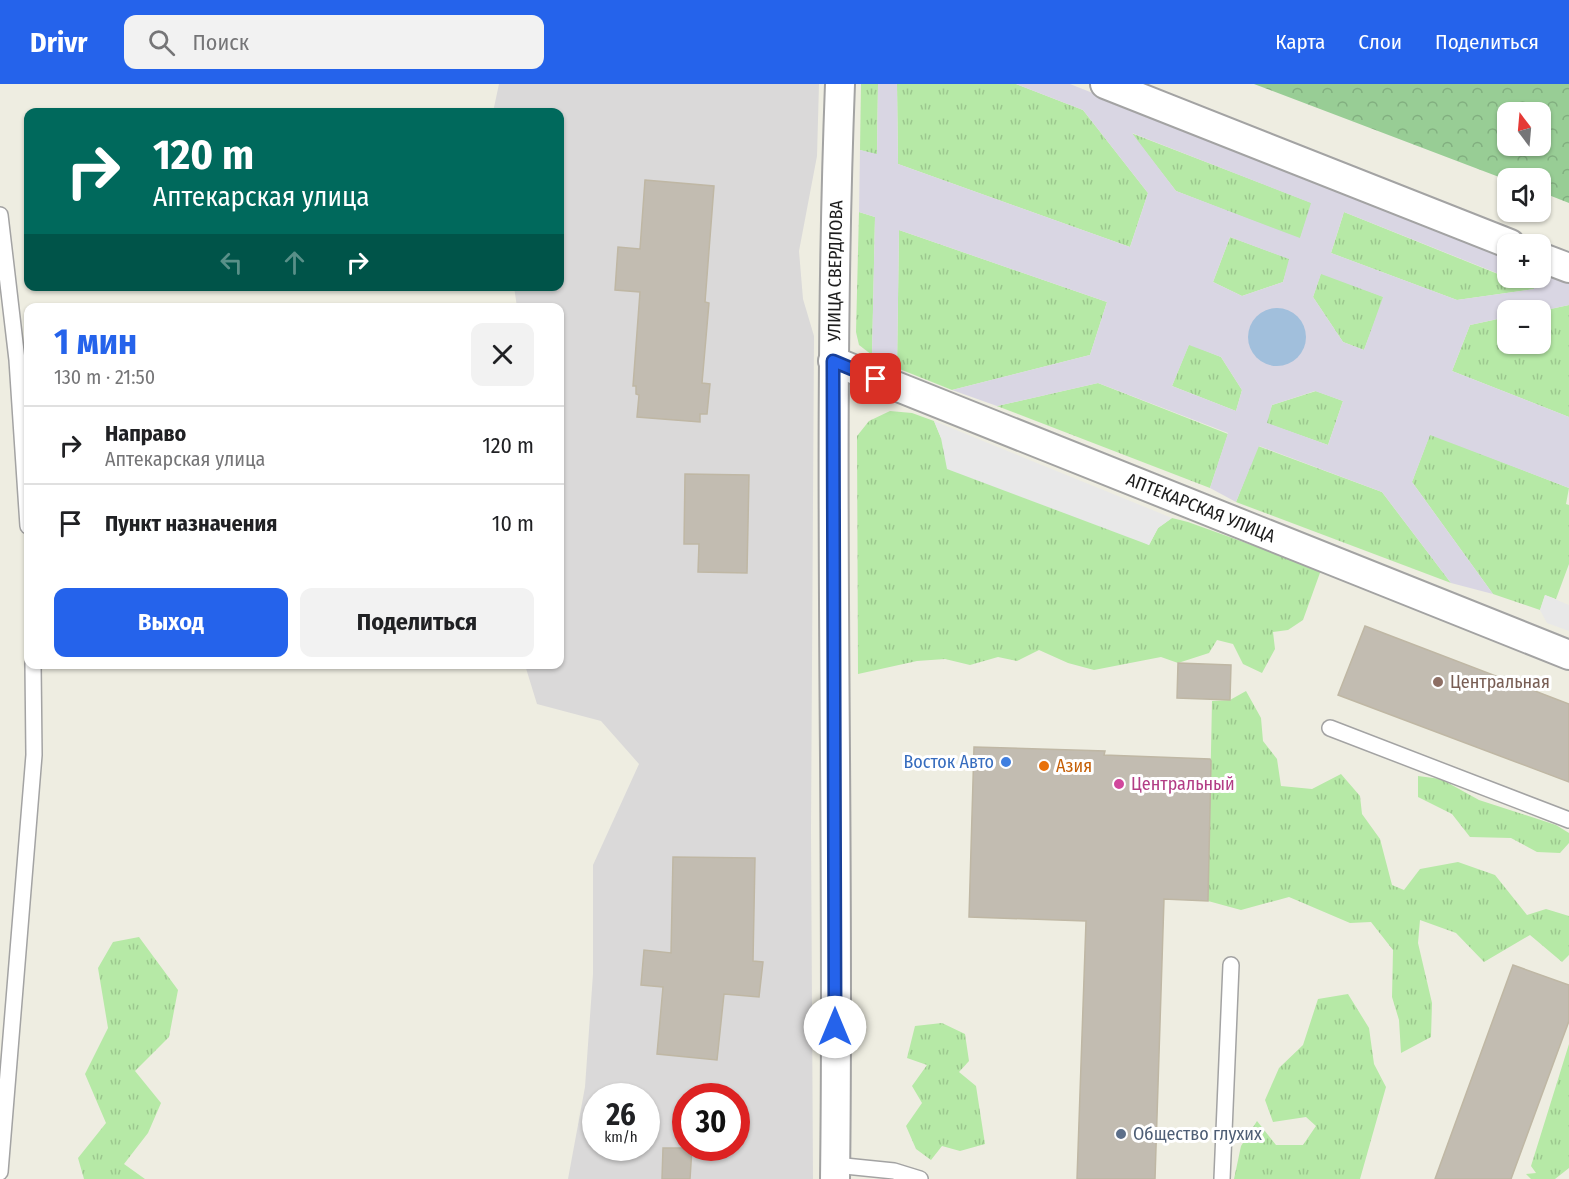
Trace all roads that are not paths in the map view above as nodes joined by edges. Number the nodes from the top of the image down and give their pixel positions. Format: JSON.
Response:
{"nodes":[{"id":1,"x":840,"y":84,"type":"edge"},
{"id":2,"x":1106,"y":84,"type":"edge"},
{"id":3,"x":0,"y":215,"type":"edge"},
{"id":4,"x":1497,"y":239,"type":"edge"},
{"id":5,"x":1551,"y":261,"type":"edge"},
{"id":6,"x":1569,"y":268,"type":"edge"},
{"id":7,"x":833,"y":361,"type":"junction"},
{"id":8,"x":24,"y":466,"type":"edge"},
{"id":9,"x":1569,"y":655,"type":"edge"},
{"id":10,"x":33,"y":669,"type":"edge"},
{"id":11,"x":1330,"y":728,"type":"dead end"},
{"id":12,"x":1569,"y":820,"type":"edge"},
{"id":13,"x":1231,"y":965,"type":"dead end"},
{"id":14,"x":0,"y":1172,"type":"edge"},
{"id":15,"x":835,"y":1172,"type":"edge"},
{"id":16,"x":920,"y":1179,"type":"edge"},
{"id":17,"x":1222,"y":1179,"type":"edge"}],
"edges":[{"from":1,"to":7,"type":"street","name":"УЛИЦА СВЕРДЛОВА"},
{"from":2,"to":4,"type":"street"},
{"from":3,"to":8,"type":"lane"},
{"from":5,"to":6,"type":"street"},
{"from":7,"to":9,"type":"street","name":"АПТЕКАРСКАЯ УЛИЦА"},
{"from":7,"to":15,"type":"street","name":"УЛИЦА СВЕРДЛОВА"},
{"from":10,"to":14,"type":"lane"},
{"from":11,"to":12,"type":"lane"},
{"from":13,"to":17,"type":"lane"},
{"from":15,"to":16,"type":"lane"}]}
